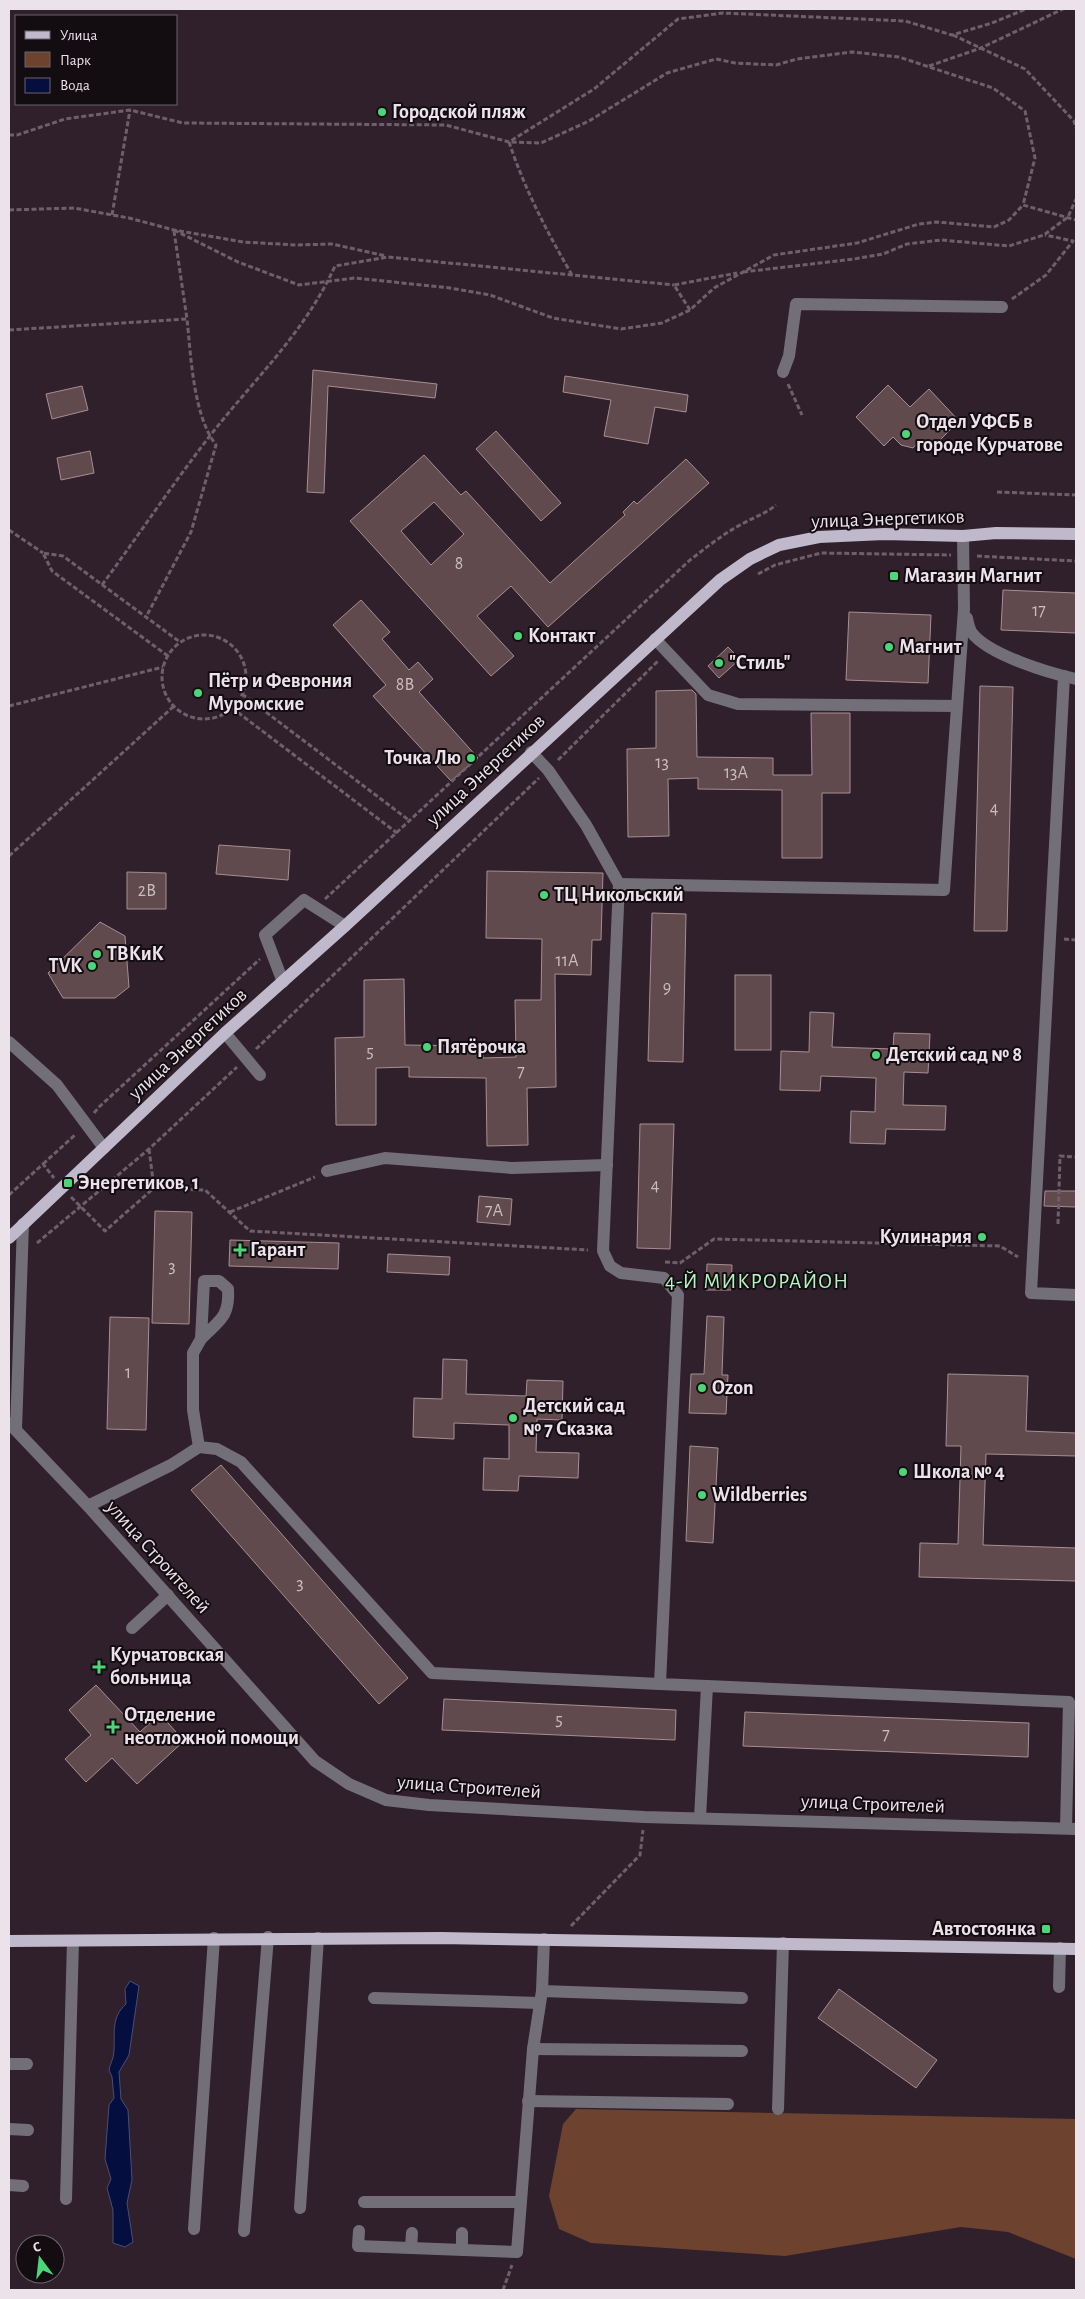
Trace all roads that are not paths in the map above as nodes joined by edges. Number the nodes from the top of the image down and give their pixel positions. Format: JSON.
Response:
{"nodes":[{"id":1,"x":1002,"y":307,"type":"road end"},
{"id":2,"x":783,"y":372,"type":"road end"},
{"id":3,"x":1076,"y":534,"type":"edge"},
{"id":4,"x":963,"y":536,"type":"junction"},
{"id":5,"x":964,"y":609,"type":"junction"},
{"id":6,"x":655,"y":639,"type":"junction"},
{"id":7,"x":1070,"y":678,"type":"edge"},
{"id":8,"x":957,"y":706,"type":"junction"},
{"id":9,"x":532,"y":752,"type":"junction"},
{"id":10,"x":619,"y":884,"type":"junction"},
{"id":11,"x":346,"y":926,"type":"junction"},
{"id":12,"x":283,"y":982,"type":"junction"},
{"id":13,"x":225,"y":1033,"type":"junction"},
{"id":14,"x":9,"y":1042,"type":"edge"},
{"id":15,"x":260,"y":1075,"type":"dead end"},
{"id":16,"x":104,"y":1148,"type":"junction"},
{"id":17,"x":607,"y":1165,"type":"junction"},
{"id":18,"x":327,"y":1172,"type":"road end"},
{"id":19,"x":23,"y":1224,"type":"junction"},
{"id":20,"x":9,"y":1238,"type":"edge"},
{"id":21,"x":1076,"y":1295,"type":"edge"},
{"id":22,"x":201,"y":1339,"type":"dead end"},
{"id":23,"x":12,"y":1426,"type":"edge"},
{"id":24,"x":199,"y":1447,"type":"junction"},
{"id":25,"x":88,"y":1506,"type":"junction"},
{"id":26,"x":168,"y":1595,"type":"junction"},
{"id":27,"x":132,"y":1628,"type":"dead end"},
{"id":28,"x":660,"y":1684,"type":"junction"},
{"id":29,"x":708,"y":1686,"type":"junction"},
{"id":30,"x":1073,"y":1702,"type":"edge"},
{"id":31,"x":700,"y":1818,"type":"junction"},
{"id":32,"x":1071,"y":1828,"type":"edge"},
{"id":33,"x":214,"y":1938,"type":"junction"},
{"id":34,"x":268,"y":1938,"type":"junction"},
{"id":35,"x":318,"y":1938,"type":"junction"},
{"id":36,"x":544,"y":1940,"type":"junction"},
{"id":37,"x":9,"y":1941,"type":"edge"},
{"id":38,"x":73,"y":1941,"type":"junction"},
{"id":39,"x":783,"y":1943,"type":"junction"},
{"id":40,"x":1060,"y":1948,"type":"junction"},
{"id":41,"x":1076,"y":1948,"type":"edge"},
{"id":42,"x":1059,"y":1987,"type":"dead end"},
{"id":43,"x":540,"y":1997,"type":"junction"},
{"id":44,"x":374,"y":1998,"type":"dead end"},
{"id":45,"x":742,"y":1998,"type":"dead end"},
{"id":46,"x":533,"y":2049,"type":"junction"},
{"id":47,"x":742,"y":2051,"type":"dead end"},
{"id":48,"x":9,"y":2064,"type":"edge"},
{"id":49,"x":27,"y":2064,"type":"dead end"},
{"id":50,"x":528,"y":2100,"type":"junction"},
{"id":51,"x":728,"y":2104,"type":"dead end"},
{"id":52,"x":778,"y":2109,"type":"dead end"},
{"id":53,"x":9,"y":2129,"type":"edge"},
{"id":54,"x":28,"y":2130,"type":"dead end"},
{"id":55,"x":9,"y":2185,"type":"edge"},
{"id":56,"x":23,"y":2186,"type":"dead end"},
{"id":57,"x":66,"y":2199,"type":"dead end"},
{"id":58,"x":364,"y":2202,"type":"dead end"},
{"id":59,"x":520,"y":2202,"type":"junction"},
{"id":60,"x":300,"y":2208,"type":"dead end"},
{"id":61,"x":194,"y":2229,"type":"dead end"},
{"id":62,"x":244,"y":2231,"type":"dead end"},
{"id":63,"x":359,"y":2231,"type":"dead end"},
{"id":64,"x":412,"y":2233,"type":"dead end"},
{"id":65,"x":462,"y":2233,"type":"dead end"},
{"id":66,"x":411,"y":2248,"type":"junction"},
{"id":67,"x":462,"y":2250,"type":"junction"}],
"edges":[{"from":1,"to":2,"type":"street"},
{"from":3,"to":4,"type":"main road","name":"улица Энергетиков"},
{"from":4,"to":5,"type":"street"},
{"from":4,"to":6,"type":"main road","name":"улица Энергетиков"},
{"from":5,"to":7,"type":"street"},
{"from":5,"to":8,"type":"street"},
{"from":6,"to":8,"type":"street"},
{"from":6,"to":9,"type":"main road","name":"улица Энергетиков"},
{"from":7,"to":21,"type":"street"},
{"from":8,"to":10,"type":"street"},
{"from":9,"to":10,"type":"street"},
{"from":9,"to":11,"type":"main road","name":"улица Энергетиков"},
{"from":10,"to":17,"type":"street"},
{"from":11,"to":12,"type":"main road","name":"улица Энергетиков"},
{"from":11,"to":12,"type":"street"},
{"from":12,"to":13,"type":"main road","name":"улица Энергетиков"},
{"from":13,"to":15,"type":"street"},
{"from":13,"to":16,"type":"main road","name":"улица Энергетиков"},
{"from":14,"to":16,"type":"street"},
{"from":16,"to":19,"type":"main road","name":"улица Энергетиков"},
{"from":17,"to":18,"type":"street"},
{"from":17,"to":28,"type":"street"},
{"from":19,"to":20,"type":"main road","name":"улица Энергетиков"},
{"from":19,"to":23,"type":"street","name":"улица Строителей"},
{"from":22,"to":24,"type":"street"},
{"from":23,"to":25,"type":"street","name":"улица Строителей"},
{"from":24,"to":25,"type":"street"},
{"from":24,"to":28,"type":"street"},
{"from":25,"to":26,"type":"street","name":"улица Строителей"},
{"from":26,"to":27,"type":"street"},
{"from":26,"to":31,"type":"street","name":"улица Строителей"},
{"from":28,"to":29,"type":"street"},
{"from":29,"to":30,"type":"street"},
{"from":29,"to":31,"type":"street"},
{"from":30,"to":32,"type":"street"},
{"from":31,"to":32,"type":"street","name":"улица Строителей"},
{"from":33,"to":34,"type":"main road"},
{"from":33,"to":38,"type":"main road"},
{"from":33,"to":61,"type":"street"},
{"from":34,"to":35,"type":"main road"},
{"from":34,"to":62,"type":"street"},
{"from":35,"to":36,"type":"main road"},
{"from":35,"to":60,"type":"street"},
{"from":36,"to":39,"type":"main road"},
{"from":36,"to":43,"type":"street"},
{"from":37,"to":38,"type":"main road"},
{"from":38,"to":57,"type":"street"},
{"from":39,"to":40,"type":"main road"},
{"from":39,"to":52,"type":"street"},
{"from":40,"to":41,"type":"main road"},
{"from":40,"to":42,"type":"street"},
{"from":43,"to":44,"type":"street"},
{"from":43,"to":45,"type":"street"},
{"from":43,"to":46,"type":"street"},
{"from":46,"to":47,"type":"street"},
{"from":46,"to":50,"type":"street"},
{"from":48,"to":49,"type":"street"},
{"from":50,"to":51,"type":"street"},
{"from":50,"to":59,"type":"street"},
{"from":53,"to":54,"type":"street"},
{"from":55,"to":56,"type":"street"},
{"from":58,"to":59,"type":"street"},
{"from":59,"to":67,"type":"street"},
{"from":63,"to":66,"type":"street"},
{"from":64,"to":66,"type":"street"},
{"from":65,"to":67,"type":"street"},
{"from":66,"to":67,"type":"street"}]}
